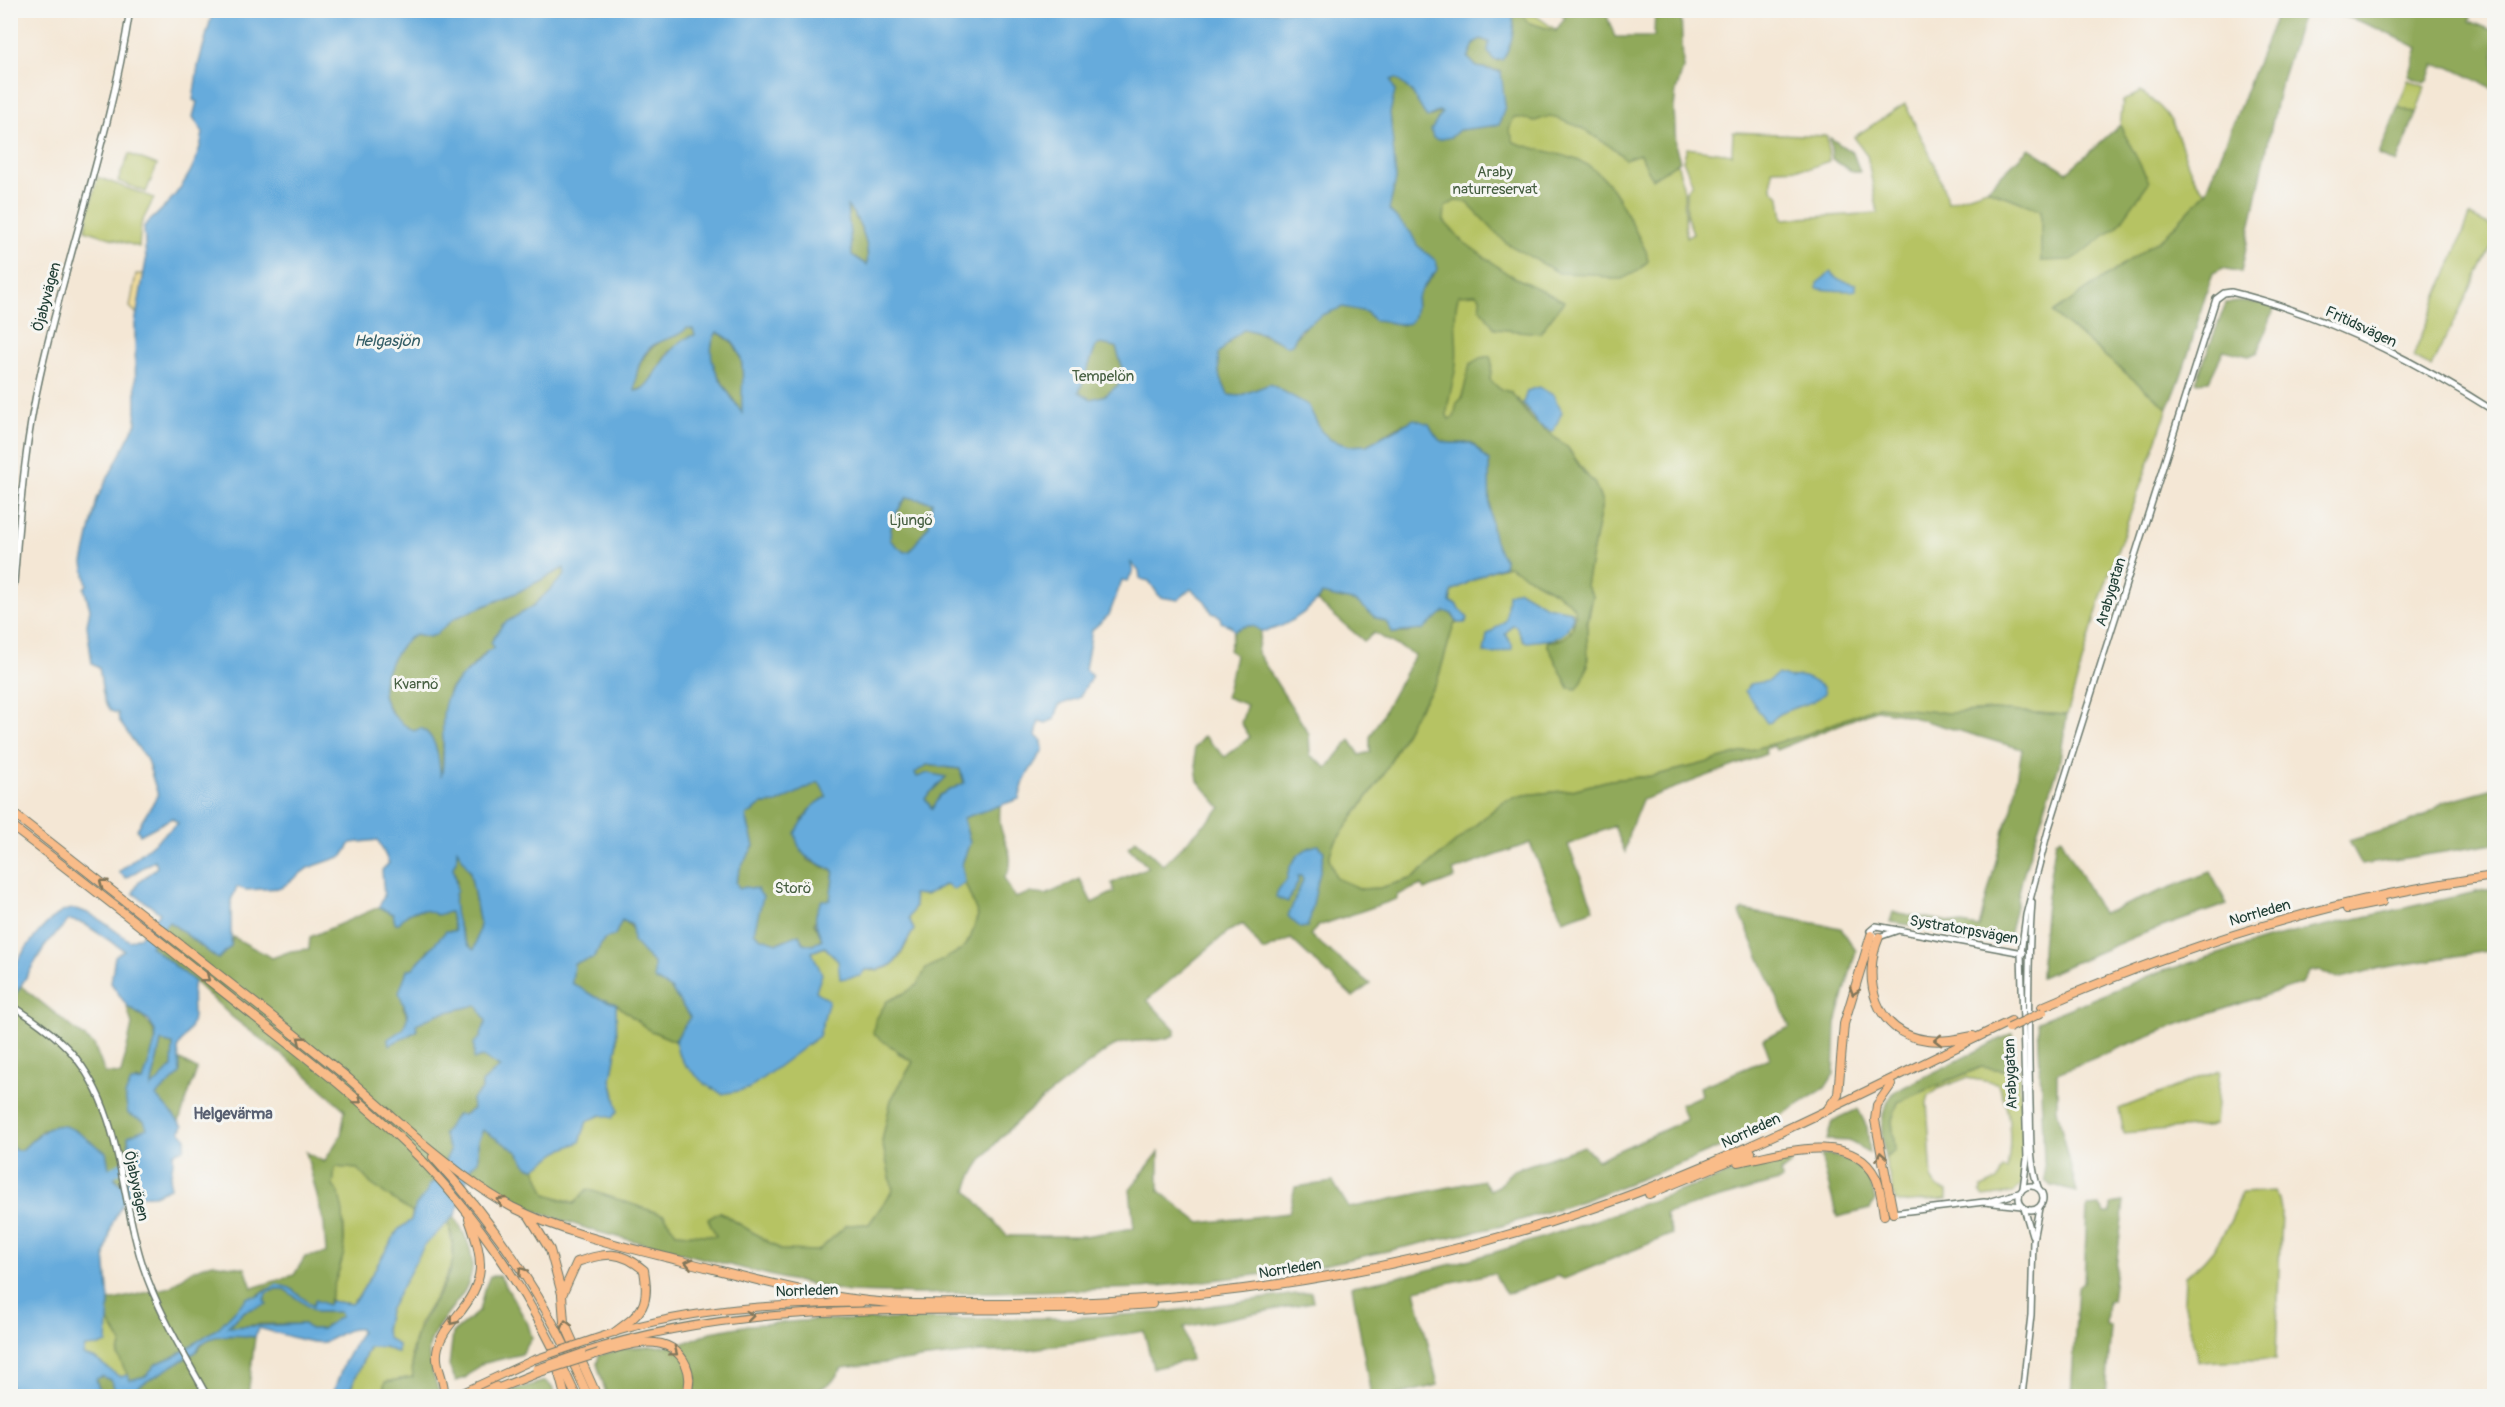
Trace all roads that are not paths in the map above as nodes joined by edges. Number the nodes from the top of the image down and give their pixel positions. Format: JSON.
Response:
{"nodes":[{"id":1,"x":130,"y":10,"type":"edge"},
{"id":2,"x":2214,"y":304,"type":"joint"},
{"id":3,"x":2494,"y":411,"type":"edge"},
{"id":4,"x":10,"y":594,"type":"edge"},
{"id":5,"x":10,"y":811,"type":"edge"},
{"id":6,"x":10,"y":825,"type":"edge"},
{"id":7,"x":2494,"y":876,"type":"edge"},
{"id":8,"x":2494,"y":882,"type":"edge"},
{"id":9,"x":1877,"y":926,"type":"junction"},
{"id":10,"x":1896,"y":931,"type":"junction"},
{"id":11,"x":1877,"y":936,"type":"junction"},
{"id":12,"x":2024,"y":953,"type":"junction"},
{"id":13,"x":11,"y":1005,"type":"edge"},
{"id":14,"x":2043,"y":1009,"type":"junction"},
{"id":15,"x":2010,"y":1025,"type":"junction"},
{"id":16,"x":1983,"y":1035,"type":"junction"},
{"id":17,"x":1891,"y":1085,"type":"junction"},
{"id":18,"x":1823,"y":1112,"type":"junction"},
{"id":19,"x":436,"y":1157,"type":"junction"},
{"id":20,"x":1722,"y":1165,"type":"junction"},
{"id":21,"x":2038,"y":1187,"type":"junction"},
{"id":22,"x":2021,"y":1191,"type":"junction"},
{"id":23,"x":1983,"y":1202,"type":"junction"},
{"id":24,"x":2023,"y":1207,"type":"junction"},
{"id":25,"x":464,"y":1208,"type":"junction"},
{"id":26,"x":2039,"y":1208,"type":"junction"},
{"id":27,"x":1889,"y":1214,"type":"junction"},
{"id":28,"x":528,"y":1215,"type":"junction"},
{"id":29,"x":2033,"y":1240,"type":"junction"},
{"id":30,"x":562,"y":1295,"type":"junction"},
{"id":31,"x":891,"y":1303,"type":"junction"},
{"id":32,"x":1078,"y":1310,"type":"joint"},
{"id":33,"x":615,"y":1332,"type":"junction"},
{"id":34,"x":628,"y":1339,"type":"joint"},
{"id":35,"x":552,"y":1345,"type":"junction"},
{"id":36,"x":600,"y":1351,"type":"junction"},
{"id":37,"x":536,"y":1371,"type":"junction"},
{"id":38,"x":493,"y":1391,"type":"edge"},
{"id":39,"x":207,"y":1396,"type":"edge"},
{"id":40,"x":444,"y":1396,"type":"edge"},
{"id":41,"x":455,"y":1396,"type":"edge"},
{"id":42,"x":474,"y":1396,"type":"edge"},
{"id":43,"x":565,"y":1396,"type":"edge"},
{"id":44,"x":576,"y":1396,"type":"edge"},
{"id":45,"x":595,"y":1396,"type":"edge"},
{"id":46,"x":686,"y":1396,"type":"edge"},
{"id":47,"x":2022,"y":1396,"type":"edge"}],
"edges":[{"from":1,"to":4,"type":"street","name":"Öjabyvägen"},
{"from":2,"to":3,"type":"street","name":"Fritidsvägen"},
{"from":2,"to":12,"type":"street","name":"Arabygatan"},
{"from":19,"to":5,"type":"highway","one_way":true},
{"from":6,"to":25,"type":"highway","one_way":true},
{"from":7,"to":14,"type":"highway","name":"Norrleden"},
{"from":8,"to":14,"type":"highway","name":"Norrleden"},
{"from":9,"to":10,"type":"street","name":"Systratorpsvägen"},
{"from":9,"to":11,"type":"street"},
{"from":9,"to":11,"type":"street"},
{"from":10,"to":11,"type":"street","name":"Systratorpsvägen"},
{"from":10,"to":12,"type":"street","name":"Systratorpsvägen"},
{"from":16,"to":11,"type":"highway","one_way":true},
{"from":11,"to":18,"type":"highway","one_way":true},
{"from":12,"to":21,"type":"street","name":"Arabygatan"},
{"from":12,"to":22,"type":"street","name":"Arabygatan"},
{"from":13,"to":39,"type":"street","name":"Öjabyvägen"},
{"from":14,"to":15,"type":"highway"},
{"from":15,"to":16,"type":"highway","name":"Norrleden"},
{"from":15,"to":17,"type":"highway","name":"Norrleden"},
{"from":16,"to":18,"type":"highway","name":"Norrleden"},
{"from":17,"to":20,"type":"highway","name":"Norrleden"},
{"from":27,"to":17,"type":"highway","one_way":true},
{"from":18,"to":31,"type":"highway","name":"Norrleden"},
{"from":28,"to":19,"type":"highway","one_way":true},
{"from":45,"to":19,"type":"highway","one_way":true},
{"from":20,"to":27,"type":"highway"},
{"from":20,"to":32,"type":"highway","name":"Norrleden"},
{"from":21,"to":22,"type":"street"},
{"from":21,"to":26,"type":"street"},
{"from":22,"to":23,"type":"street"},
{"from":22,"to":24,"type":"street"},
{"from":23,"to":24,"type":"street"},
{"from":23,"to":27,"type":"street"},
{"from":24,"to":26,"type":"street"},
{"from":24,"to":29,"type":"street"},
{"from":25,"to":35,"type":"highway"},
{"from":25,"to":40,"type":"highway","one_way":true},
{"from":26,"to":29,"type":"street"},
{"from":28,"to":30,"type":"highway"},
{"from":31,"to":28,"type":"highway","one_way":true},
{"from":29,"to":47,"type":"street"},
{"from":30,"to":33,"type":"highway"},
{"from":45,"to":30,"type":"highway","one_way":true},
{"from":31,"to":33,"type":"main road","name":"Norrleden"},
{"from":34,"to":32,"type":"main road","name":"Norrleden","one_way":true},
{"from":33,"to":41,"type":"main road","name":"Norrleden","bridge":true},
{"from":34,"to":36,"type":"highway"},
{"from":35,"to":43,"type":"highway"},
{"from":35,"to":44,"type":"highway"},
{"from":36,"to":37,"type":"highway","bridge":true},
{"from":36,"to":37,"type":"main road","bridge":true},
{"from":36,"to":46,"type":"highway","one_way":true},
{"from":37,"to":38,"type":"highway"},
{"from":38,"to":42,"type":"main road"}]}
